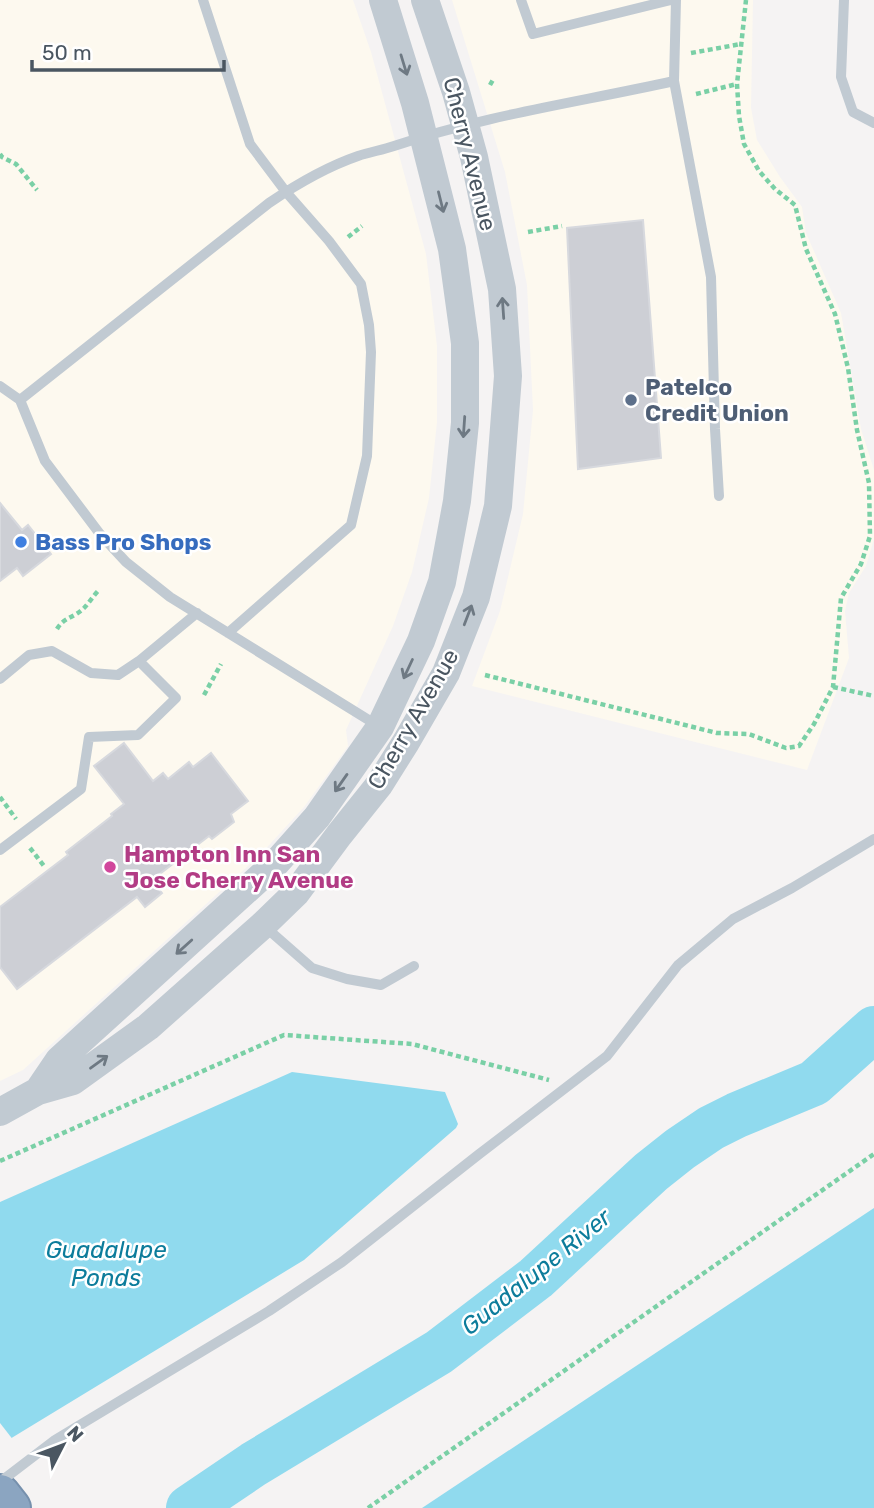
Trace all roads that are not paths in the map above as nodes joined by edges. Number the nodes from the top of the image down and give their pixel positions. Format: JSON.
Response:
{"nodes":[{"id":1,"x":203,"y":0,"type":"edge"},
{"id":2,"x":383,"y":0,"type":"edge"},
{"id":3,"x":425,"y":0,"type":"edge"},
{"id":4,"x":521,"y":0,"type":"edge"},
{"id":5,"x":673,"y":0,"type":"edge"},
{"id":6,"x":844,"y":0,"type":"edge"},
{"id":7,"x":674,"y":81,"type":"junction"},
{"id":8,"x":874,"y":123,"type":"edge"},
{"id":9,"x":465,"y":124,"type":"junction"},
{"id":10,"x":424,"y":136,"type":"junction"},
{"id":11,"x":286,"y":192,"type":"junction"},
{"id":12,"x":0,"y":386,"type":"edge"},
{"id":13,"x":20,"y":400,"type":"junction"},
{"id":14,"x":719,"y":496,"type":"dead end"},
{"id":15,"x":197,"y":613,"type":"junction"},
{"id":16,"x":228,"y":633,"type":"junction"},
{"id":17,"x":139,"y":661,"type":"junction"},
{"id":18,"x":0,"y":679,"type":"edge"},
{"id":19,"x":393,"y":734,"type":"junction"},
{"id":20,"x":874,"y":839,"type":"edge"},
{"id":21,"x":0,"y":850,"type":"edge"},
{"id":22,"x":263,"y":925,"type":"junction"},
{"id":23,"x":414,"y":966,"type":"dead end"},
{"id":24,"x":38,"y":1091,"type":"junction"},
{"id":25,"x":0,"y":1112,"type":"edge"},
{"id":26,"x":0,"y":1482,"type":"edge"},
{"id":27,"x":0,"y":1494,"type":"edge"},
{"id":28,"x":11,"y":1508,"type":"edge"}],
"edges":[{"from":1,"to":11,"type":"lane"},
{"from":2,"to":10,"type":"street","name":"Cherry Avenue","one_way":true},
{"from":3,"to":9,"type":"street","name":"Cherry Avenue"},
{"from":4,"to":5,"type":"lane"},
{"from":5,"to":7,"type":"lane"},
{"from":6,"to":8,"type":"lane"},
{"from":7,"to":9,"type":"lane"},
{"from":7,"to":14,"type":"lane"},
{"from":9,"to":10,"type":"lane"},
{"from":19,"to":9,"type":"street","name":"Cherry Avenue","one_way":true},
{"from":10,"to":11,"type":"lane"},
{"from":10,"to":19,"type":"street","name":"Cherry Avenue","one_way":true},
{"from":11,"to":13,"type":"lane"},
{"from":11,"to":16,"type":"lane"},
{"from":12,"to":13,"type":"lane"},
{"from":13,"to":15,"type":"lane"},
{"from":15,"to":16,"type":"lane"},
{"from":15,"to":17,"type":"lane"},
{"from":16,"to":19,"type":"lane"},
{"from":17,"to":18,"type":"lane"},
{"from":17,"to":21,"type":"lane"},
{"from":19,"to":22,"type":"street","name":"Cherry Avenue"},
{"from":19,"to":24,"type":"street","name":"Cherry Avenue","one_way":true},
{"from":20,"to":26,"type":"lane"},
{"from":22,"to":23,"type":"lane"},
{"from":24,"to":22,"type":"street","name":"Cherry Avenue","one_way":true},
{"from":24,"to":25,"type":"street","name":"Cherry Avenue"},
{"from":27,"to":28,"type":"highway"}]}
